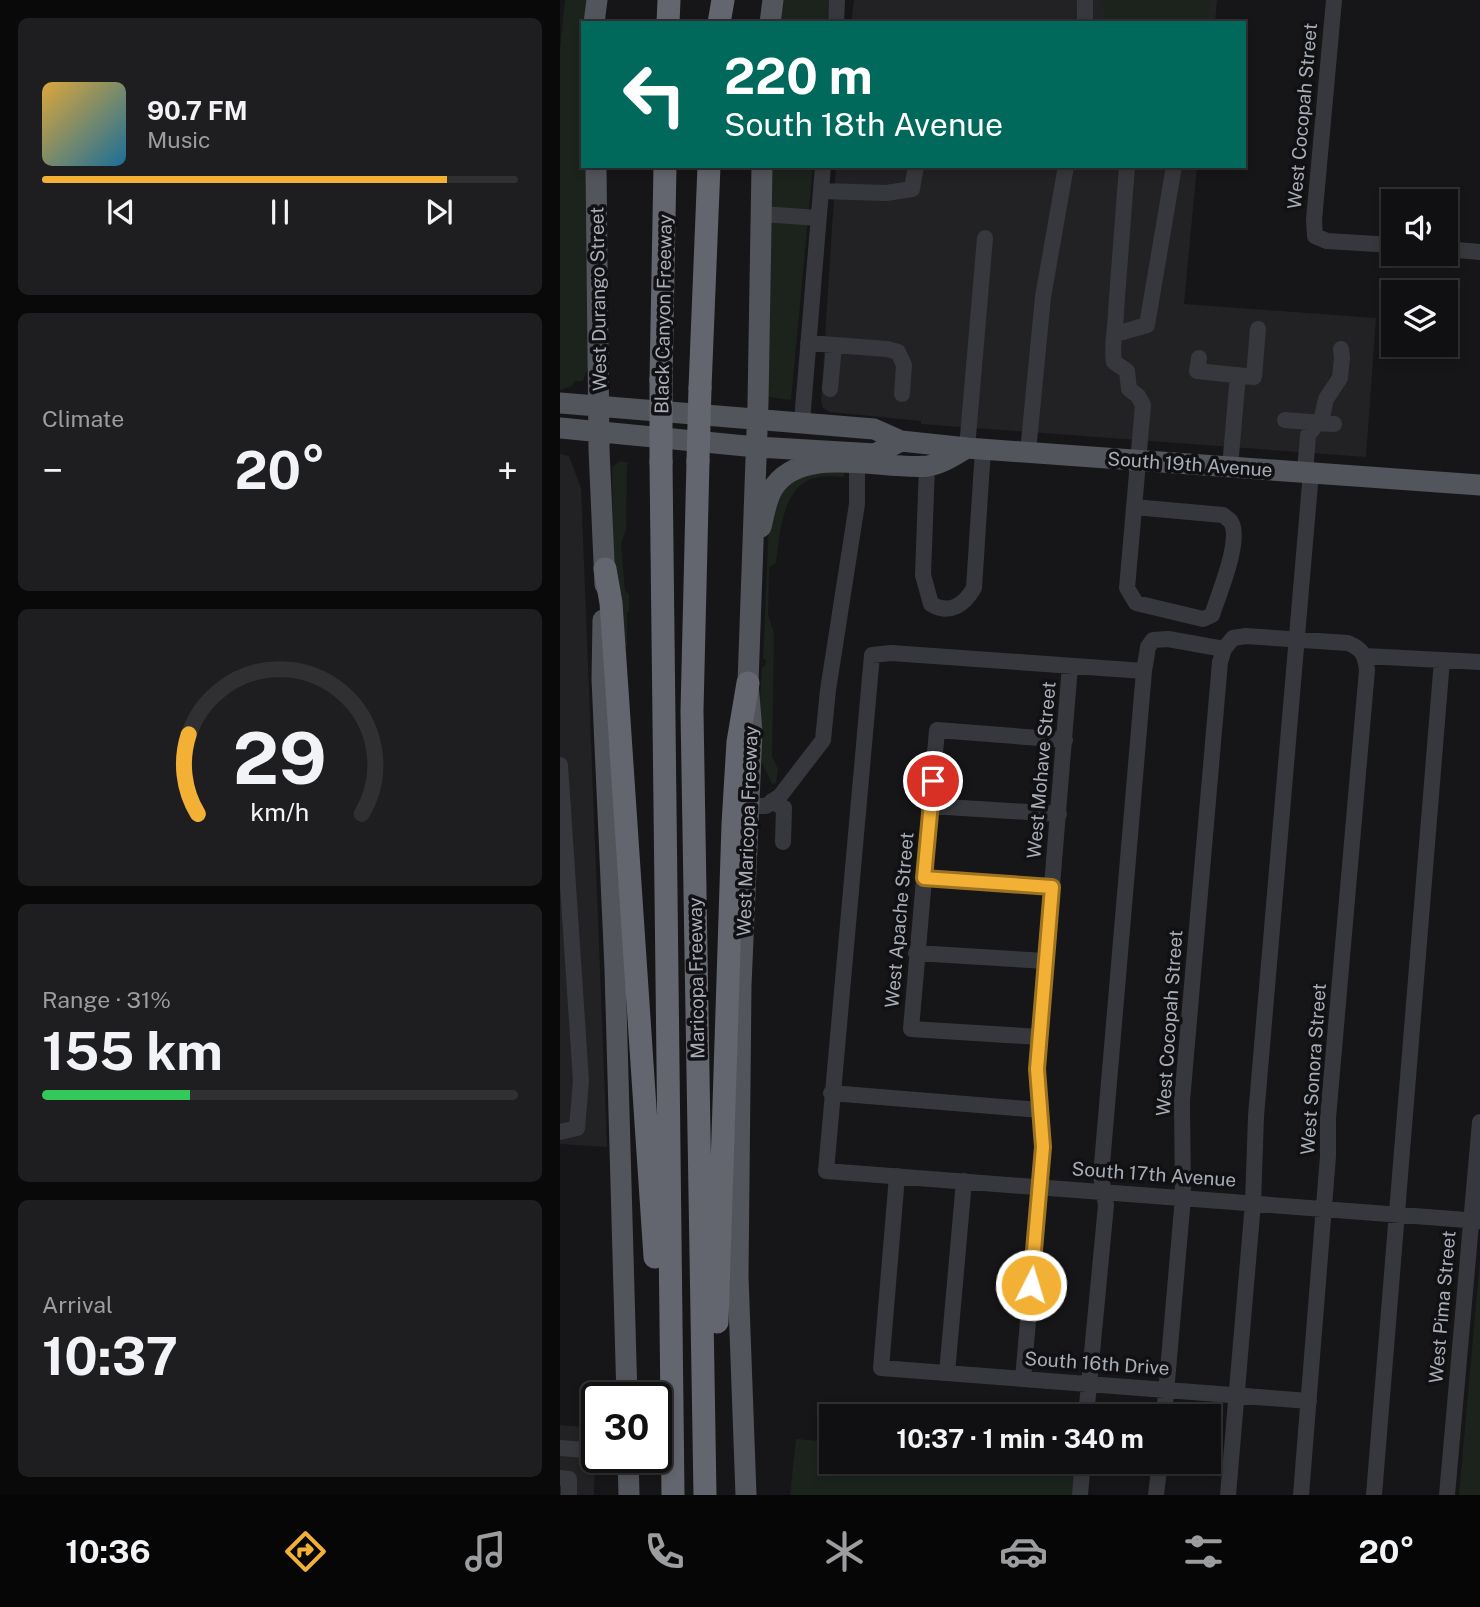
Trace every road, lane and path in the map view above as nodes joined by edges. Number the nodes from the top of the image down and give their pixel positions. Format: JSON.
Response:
{"nodes":[{"id":1,"x":597,"y":0,"type":"edge"},
{"id":2,"x":669,"y":0,"type":"edge"},
{"id":3,"x":723,"y":0,"type":"edge"},
{"id":4,"x":772,"y":0,"type":"edge"},
{"id":5,"x":838,"y":0,"type":"edge"},
{"id":6,"x":1085,"y":0,"type":"edge"},
{"id":7,"x":1334,"y":0,"type":"edge"},
{"id":8,"x":594,"y":21,"type":"edge"},
{"id":9,"x":668,"y":21,"type":"edge"},
{"id":10,"x":719,"y":21,"type":"edge"},
{"id":11,"x":769,"y":21,"type":"edge"},
{"id":12,"x":836,"y":21,"type":"edge"},
{"id":13,"x":1085,"y":21,"type":"edge"},
{"id":14,"x":596,"y":168,"type":"edge"},
{"id":15,"x":665,"y":168,"type":"edge"},
{"id":16,"x":709,"y":168,"type":"edge"},
{"id":17,"x":762,"y":168,"type":"edge"},
{"id":18,"x":823,"y":168,"type":"edge"},
{"id":19,"x":916,"y":168,"type":"edge"},
{"id":20,"x":1066,"y":168,"type":"edge"},
{"id":21,"x":1127,"y":168,"type":"edge"},
{"id":22,"x":1174,"y":168,"type":"edge"},
{"id":23,"x":821,"y":191,"type":"junction"},
{"id":24,"x":761,"y":214,"type":"junction"},
{"id":25,"x":818,"y":218,"type":"junction"},
{"id":26,"x":985,"y":238,"type":"dead end"},
{"id":27,"x":1381,"y":245,"type":"edge"},
{"id":28,"x":1458,"y":250,"type":"edge"},
{"id":29,"x":1480,"y":251,"type":"edge"},
{"id":30,"x":1258,"y":329,"type":"dead end"},
{"id":31,"x":1116,"y":334,"type":"junction"},
{"id":32,"x":808,"y":343,"type":"junction"},
{"id":33,"x":834,"y":345,"type":"junction"},
{"id":34,"x":1340,"y":349,"type":"dead end"},
{"id":35,"x":1199,"y":358,"type":"dead end"},
{"id":36,"x":1238,"y":375,"type":"junction"},
{"id":37,"x":830,"y":389,"type":"dead end"},
{"id":38,"x":902,"y":394,"type":"dead end"},
{"id":39,"x":560,"y":402,"type":"edge"},
{"id":40,"x":599,"y":405,"type":"junction"},
{"id":41,"x":757,"y":418,"type":"junction"},
{"id":42,"x":1285,"y":420,"type":"dead end"},
{"id":43,"x":802,"y":421,"type":"junction"},
{"id":44,"x":1326,"y":423,"type":"junction"},
{"id":45,"x":560,"y":428,"type":"edge"},
{"id":46,"x":599,"y":432,"type":"junction"},
{"id":47,"x":901,"y":441,"type":"junction"},
{"id":48,"x":756,"y":447,"type":"junction"},
{"id":49,"x":975,"y":448,"type":"junction"},
{"id":50,"x":1028,"y":452,"type":"junction"},
{"id":51,"x":1138,"y":460,"type":"junction"},
{"id":52,"x":698,"y":461,"type":"joint"},
{"id":53,"x":661,"y":462,"type":"joint"},
{"id":54,"x":857,"y":463,"type":"junction"},
{"id":55,"x":927,"y":466,"type":"junction"},
{"id":56,"x":1230,"y":467,"type":"junction"},
{"id":57,"x":1308,"y":472,"type":"junction"},
{"id":58,"x":1480,"y":485,"type":"edge"},
{"id":59,"x":1134,"y":507,"type":"junction"},
{"id":60,"x":753,"y":558,"type":"junction"},
{"id":61,"x":606,"y":569,"type":"junction"},
{"id":62,"x":1297,"y":639,"type":"junction"},
{"id":63,"x":1228,"y":643,"type":"junction"},
{"id":64,"x":1363,"y":652,"type":"junction"},
{"id":65,"x":1442,"y":660,"type":"junction"},
{"id":66,"x":1480,"y":662,"type":"edge"},
{"id":67,"x":1070,"y":666,"type":"junction"},
{"id":68,"x":1144,"y":671,"type":"junction"},
{"id":69,"x":748,"y":683,"type":"junction"},
{"id":70,"x":1065,"y":740,"type":"junction"},
{"id":71,"x":560,"y":765,"type":"edge"},
{"id":72,"x":772,"y":801,"type":"junction"},
{"id":73,"x":749,"y":806,"type":"junction"},
{"id":74,"x":930,"y":806,"type":"junction"},
{"id":75,"x":1059,"y":814,"type":"junction"},
{"id":76,"x":783,"y":842,"type":"dead end"},
{"id":77,"x":924,"y":878,"type":"junction"},
{"id":78,"x":1052,"y":887,"type":"junction"},
{"id":79,"x":564,"y":914,"type":"edge"},
{"id":80,"x":916,"y":953,"type":"junction"},
{"id":81,"x":1046,"y":961,"type":"junction"},
{"id":82,"x":1040,"y":1037,"type":"junction"},
{"id":83,"x":831,"y":1093,"type":"junction"},
{"id":84,"x":1040,"y":1110,"type":"junction"},
{"id":85,"x":1480,"y":1122,"type":"edge"},
{"id":86,"x":560,"y":1132,"type":"edge"},
{"id":87,"x":898,"y":1176,"type":"junction"},
{"id":88,"x":964,"y":1181,"type":"junction"},
{"id":89,"x":1040,"y":1187,"type":"junction"},
{"id":90,"x":1103,"y":1191,"type":"junction"},
{"id":91,"x":1182,"y":1197,"type":"junction"},
{"id":92,"x":1253,"y":1203,"type":"junction"},
{"id":93,"x":1324,"y":1209,"type":"junction"},
{"id":94,"x":1396,"y":1214,"type":"junction"},
{"id":95,"x":1475,"y":1220,"type":"edge"},
{"id":96,"x":670,"y":1364,"type":"junction"},
{"id":97,"x":947,"y":1373,"type":"junction"},
{"id":98,"x":1023,"y":1379,"type":"junction"},
{"id":99,"x":626,"y":1382,"type":"edge"},
{"id":100,"x":1088,"y":1383,"type":"junction"},
{"id":101,"x":1167,"y":1389,"type":"junction"},
{"id":102,"x":1237,"y":1395,"type":"junction"},
{"id":103,"x":703,"y":1400,"type":"junction"},
{"id":104,"x":1309,"y":1401,"type":"junction"},
{"id":105,"x":1087,"y":1404,"type":"edge"},
{"id":106,"x":1165,"y":1404,"type":"edge"},
{"id":107,"x":560,"y":1448,"type":"edge"},
{"id":108,"x":581,"y":1450,"type":"edge"},
{"id":109,"x":628,"y":1473,"type":"edge"},
{"id":110,"x":1082,"y":1474,"type":"edge"},
{"id":111,"x":1158,"y":1474,"type":"edge"},
{"id":112,"x":560,"y":1478,"type":"edge"},
{"id":113,"x":569,"y":1495,"type":"edge"},
{"id":114,"x":629,"y":1495,"type":"edge"},
{"id":115,"x":673,"y":1495,"type":"edge"},
{"id":116,"x":705,"y":1495,"type":"edge"},
{"id":117,"x":746,"y":1495,"type":"edge"},
{"id":118,"x":1080,"y":1495,"type":"edge"},
{"id":119,"x":1156,"y":1495,"type":"edge"},
{"id":120,"x":1227,"y":1495,"type":"edge"},
{"id":121,"x":1301,"y":1495,"type":"edge"},
{"id":122,"x":1374,"y":1495,"type":"edge"},
{"id":123,"x":1447,"y":1495,"type":"edge"}],
"edges":[{"from":1,"to":8,"type":"main road"},
{"from":2,"to":9,"type":"highway"},
{"from":3,"to":10,"type":"highway"},
{"from":4,"to":11,"type":"main road"},
{"from":5,"to":12,"type":"street"},
{"from":6,"to":13,"type":"street"},
{"from":7,"to":27,"type":"street","name":"West Cocopah Street"},
{"from":14,"to":40,"type":"main road","name":"West Durango Street"},
{"from":15,"to":53,"type":"highway","name":"Black Canyon Freeway","bridge":true},
{"from":16,"to":52,"type":"highway","name":"Black Canyon Freeway","bridge":true},
{"from":17,"to":24,"type":"main road","name":"West Maricopa Freeway"},
{"from":18,"to":23,"type":"street"},
{"from":19,"to":23,"type":"street"},
{"from":20,"to":50,"type":"street"},
{"from":21,"to":31,"type":"street"},
{"from":22,"to":31,"type":"street"},
{"from":23,"to":25,"type":"street"},
{"from":24,"to":25,"type":"street"},
{"from":24,"to":41,"type":"main road","name":"West Maricopa Freeway"},
{"from":25,"to":32,"type":"street"},
{"from":26,"to":49,"type":"street"},
{"from":28,"to":29,"type":"street"},
{"from":30,"to":36,"type":"street"},
{"from":31,"to":51,"type":"street"},
{"from":32,"to":33,"type":"street"},
{"from":32,"to":43,"type":"street"},
{"from":33,"to":37,"type":"street"},
{"from":33,"to":38,"type":"street"},
{"from":34,"to":44,"type":"street"},
{"from":35,"to":36,"type":"street"},
{"from":36,"to":56,"type":"street"},
{"from":39,"to":40,"type":"main road","name":"South 19th Avenue"},
{"from":40,"to":41,"type":"main road","name":"South 19th Avenue"},
{"from":40,"to":46,"type":"main road","name":"West Durango Street"},
{"from":41,"to":43,"type":"main road","name":"South 19th Avenue"},
{"from":41,"to":48,"type":"main road","name":"West Maricopa Freeway"},
{"from":42,"to":44,"type":"street"},
{"from":43,"to":47,"type":"main road","name":"South 19th Avenue"},
{"from":44,"to":57,"type":"street"},
{"from":45,"to":46,"type":"main road","name":"South 19th Avenue"},
{"from":46,"to":48,"type":"main road","name":"South 19th Avenue"},
{"from":46,"to":61,"type":"main road"},
{"from":47,"to":48,"type":"main road","name":"South 19th Avenue"},
{"from":47,"to":49,"type":"main road","name":"South 19th Avenue"},
{"from":48,"to":60,"type":"main road","name":"West Maricopa Freeway"},
{"from":49,"to":50,"type":"main road","name":"South 19th Avenue"},
{"from":49,"to":55,"type":"main road"},
{"from":49,"to":55,"type":"street"},
{"from":50,"to":51,"type":"main road","name":"South 19th Avenue"},
{"from":51,"to":56,"type":"main road","name":"South 19th Avenue"},
{"from":51,"to":59,"type":"street"},
{"from":52,"to":103,"type":"highway","name":"Maricopa Freeway"},
{"from":53,"to":96,"type":"highway","name":"Maricopa Freeway"},
{"from":54,"to":55,"type":"main road"},
{"from":54,"to":60,"type":"main road"},
{"from":54,"to":72,"type":"street"},
{"from":56,"to":57,"type":"main road","name":"South 19th Avenue"},
{"from":57,"to":58,"type":"main road","name":"South 19th Avenue"},
{"from":57,"to":62,"type":"street"},
{"from":59,"to":59,"type":"street"},
{"from":60,"to":69,"type":"main road","name":"West Maricopa Freeway"},
{"from":61,"to":96,"type":"highway"},
{"from":61,"to":99,"type":"main road"},
{"from":62,"to":63,"type":"street"},
{"from":62,"to":64,"type":"street"},
{"from":62,"to":92,"type":"street"},
{"from":63,"to":68,"type":"street"},
{"from":63,"to":91,"type":"street","name":"West Cocopah Street"},
{"from":64,"to":65,"type":"street"},
{"from":64,"to":93,"type":"street","name":"West Sonora Street"},
{"from":65,"to":66,"type":"street"},
{"from":65,"to":94,"type":"street"},
{"from":67,"to":68,"type":"street"},
{"from":67,"to":70,"type":"street","name":"West Mohave Street"},
{"from":67,"to":83,"type":"street"},
{"from":68,"to":90,"type":"street"},
{"from":69,"to":73,"type":"main road","name":"West Maricopa Freeway"},
{"from":69,"to":103,"type":"highway"},
{"from":70,"to":74,"type":"street","name":"West Apache Street"},
{"from":70,"to":75,"type":"street","name":"West Mohave Street"},
{"from":71,"to":79,"type":"street"},
{"from":72,"to":73,"type":"street"},
{"from":72,"to":76,"type":"street"},
{"from":73,"to":117,"type":"main road","name":"West Maricopa Freeway"},
{"from":74,"to":75,"type":"street"},
{"from":74,"to":77,"type":"street","name":"West Apache Street"},
{"from":75,"to":78,"type":"street","name":"West Mohave Street"},
{"from":77,"to":78,"type":"street"},
{"from":77,"to":80,"type":"street","name":"West Apache Street"},
{"from":78,"to":81,"type":"street","name":"West Mohave Street"},
{"from":79,"to":86,"type":"street"},
{"from":80,"to":81,"type":"street"},
{"from":80,"to":82,"type":"street","name":"West Apache Street"},
{"from":81,"to":82,"type":"street","name":"West Mohave Street"},
{"from":82,"to":84,"type":"street","name":"West Mohave Street"},
{"from":83,"to":84,"type":"street"},
{"from":83,"to":87,"type":"street","name":"South 17th Avenue"},
{"from":84,"to":89,"type":"street","name":"West Mohave Street"},
{"from":85,"to":95,"type":"street","name":"West Pima Street"},
{"from":87,"to":88,"type":"street","name":"South 17th Avenue"},
{"from":87,"to":97,"type":"street","name":"South 16th Drive"},
{"from":88,"to":89,"type":"street","name":"South 17th Avenue"},
{"from":88,"to":97,"type":"street"},
{"from":89,"to":90,"type":"street","name":"South 17th Avenue"},
{"from":89,"to":98,"type":"street","name":"West Mohave Street"},
{"from":90,"to":91,"type":"street","name":"South 17th Avenue"},
{"from":90,"to":100,"type":"street"},
{"from":91,"to":92,"type":"street","name":"South 17th Avenue"},
{"from":91,"to":101,"type":"street","name":"West Cocopah Street"},
{"from":92,"to":93,"type":"street","name":"South 17th Avenue"},
{"from":92,"to":102,"type":"street"},
{"from":93,"to":94,"type":"street","name":"South 17th Avenue"},
{"from":93,"to":104,"type":"street","name":"West Sonora Street"},
{"from":94,"to":95,"type":"street","name":"South 17th Avenue"},
{"from":94,"to":122,"type":"street"},
{"from":95,"to":123,"type":"street","name":"West Pima Street"},
{"from":96,"to":115,"type":"highway","name":"Maricopa Freeway"},
{"from":97,"to":98,"type":"street","name":"South 16th Drive"},
{"from":98,"to":100,"type":"street","name":"South 16th Drive"},
{"from":100,"to":101,"type":"street","name":"South 16th Drive"},
{"from":100,"to":105,"type":"street"},
{"from":101,"to":102,"type":"street","name":"South 16th Drive"},
{"from":101,"to":106,"type":"street","name":"West Cocopah Street"},
{"from":102,"to":104,"type":"street","name":"South 16th Drive"},
{"from":102,"to":120,"type":"street"},
{"from":103,"to":116,"type":"highway","name":"Maricopa Freeway"},
{"from":104,"to":121,"type":"street","name":"West Sonora Street"},
{"from":107,"to":108,"type":"street"},
{"from":109,"to":114,"type":"main road"},
{"from":110,"to":118,"type":"street"},
{"from":111,"to":119,"type":"street"},
{"from":112,"to":113,"type":"street"}]}
